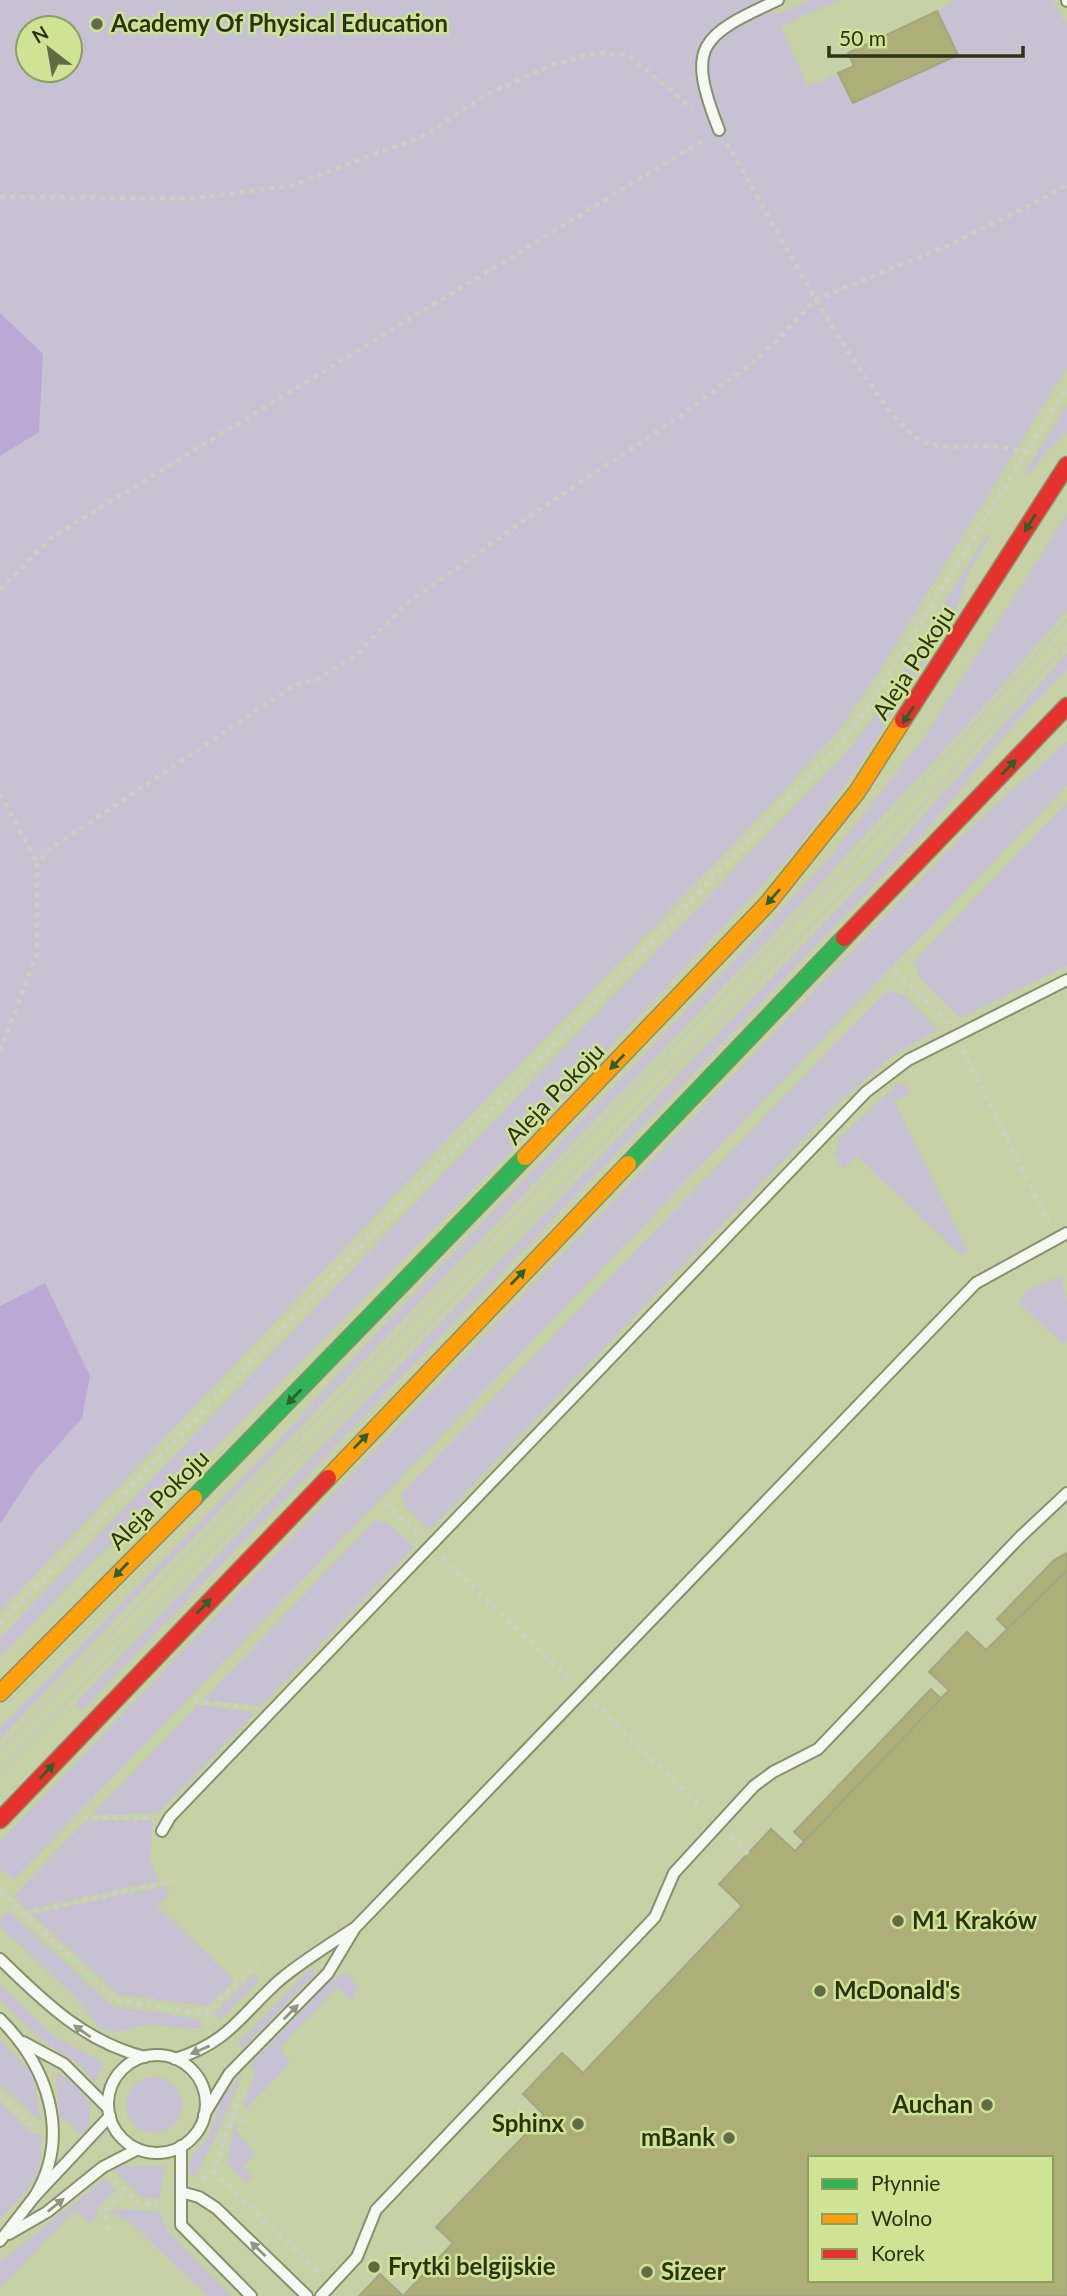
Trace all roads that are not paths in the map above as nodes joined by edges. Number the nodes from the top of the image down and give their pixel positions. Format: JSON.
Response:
{"nodes":[{"id":1,"x":778,"y":0,"type":"edge"},
{"id":2,"x":719,"y":130,"type":"road end"},
{"id":3,"x":1067,"y":465,"type":"edge"},
{"id":4,"x":1067,"y":706,"type":"edge"},
{"id":5,"x":1067,"y":980,"type":"edge"},
{"id":6,"x":1067,"y":1233,"type":"edge"},
{"id":7,"x":1067,"y":1493,"type":"edge"},
{"id":8,"x":0,"y":1693,"type":"edge"},
{"id":9,"x":0,"y":1820,"type":"edge"},
{"id":10,"x":162,"y":1831,"type":"dead end"},
{"id":11,"x":355,"y":1928,"type":"junction"},
{"id":12,"x":0,"y":1958,"type":"edge"},
{"id":13,"x":0,"y":2020,"type":"edge"},
{"id":14,"x":21,"y":2040,"type":"junction"},
{"id":15,"x":145,"y":2057,"type":"junction"},
{"id":16,"x":175,"y":2059,"type":"junction"},
{"id":17,"x":109,"y":2112,"type":"junction"},
{"id":18,"x":204,"y":2115,"type":"junction"},
{"id":19,"x":181,"y":2147,"type":"junction"},
{"id":20,"x":138,"y":2149,"type":"junction"},
{"id":21,"x":181,"y":2192,"type":"junction"},
{"id":22,"x":35,"y":2196,"type":"junction"},
{"id":23,"x":2,"y":2239,"type":"edge"},
{"id":24,"x":251,"y":2296,"type":"edge"},
{"id":25,"x":307,"y":2296,"type":"edge"},
{"id":26,"x":320,"y":2296,"type":"edge"}],
"edges":[{"from":1,"to":2,"type":"lane"},
{"from":3,"to":8,"type":"main road","name":"Aleja Pokoju","one_way":true},
{"from":9,"to":4,"type":"main road","one_way":true},
{"from":5,"to":10,"type":"lane"},
{"from":6,"to":11,"type":"lane"},
{"from":7,"to":26,"type":"lane"},
{"from":11,"to":16,"type":"lane","one_way":true},
{"from":18,"to":11,"type":"lane","one_way":true},
{"from":15,"to":12,"type":"lane","one_way":true},
{"from":13,"to":14,"type":"lane"},
{"from":14,"to":17,"type":"lane"},
{"from":14,"to":22,"type":"lane"},
{"from":15,"to":16,"type":"lane"},
{"from":15,"to":17,"type":"lane"},
{"from":16,"to":18,"type":"lane"},
{"from":17,"to":20,"type":"lane"},
{"from":17,"to":22,"type":"lane"},
{"from":18,"to":19,"type":"lane"},
{"from":19,"to":20,"type":"lane"},
{"from":19,"to":21,"type":"lane"},
{"from":23,"to":20,"type":"lane","one_way":true},
{"from":21,"to":24,"type":"lane"},
{"from":25,"to":21,"type":"lane","one_way":true},
{"from":22,"to":23,"type":"lane"}]}
